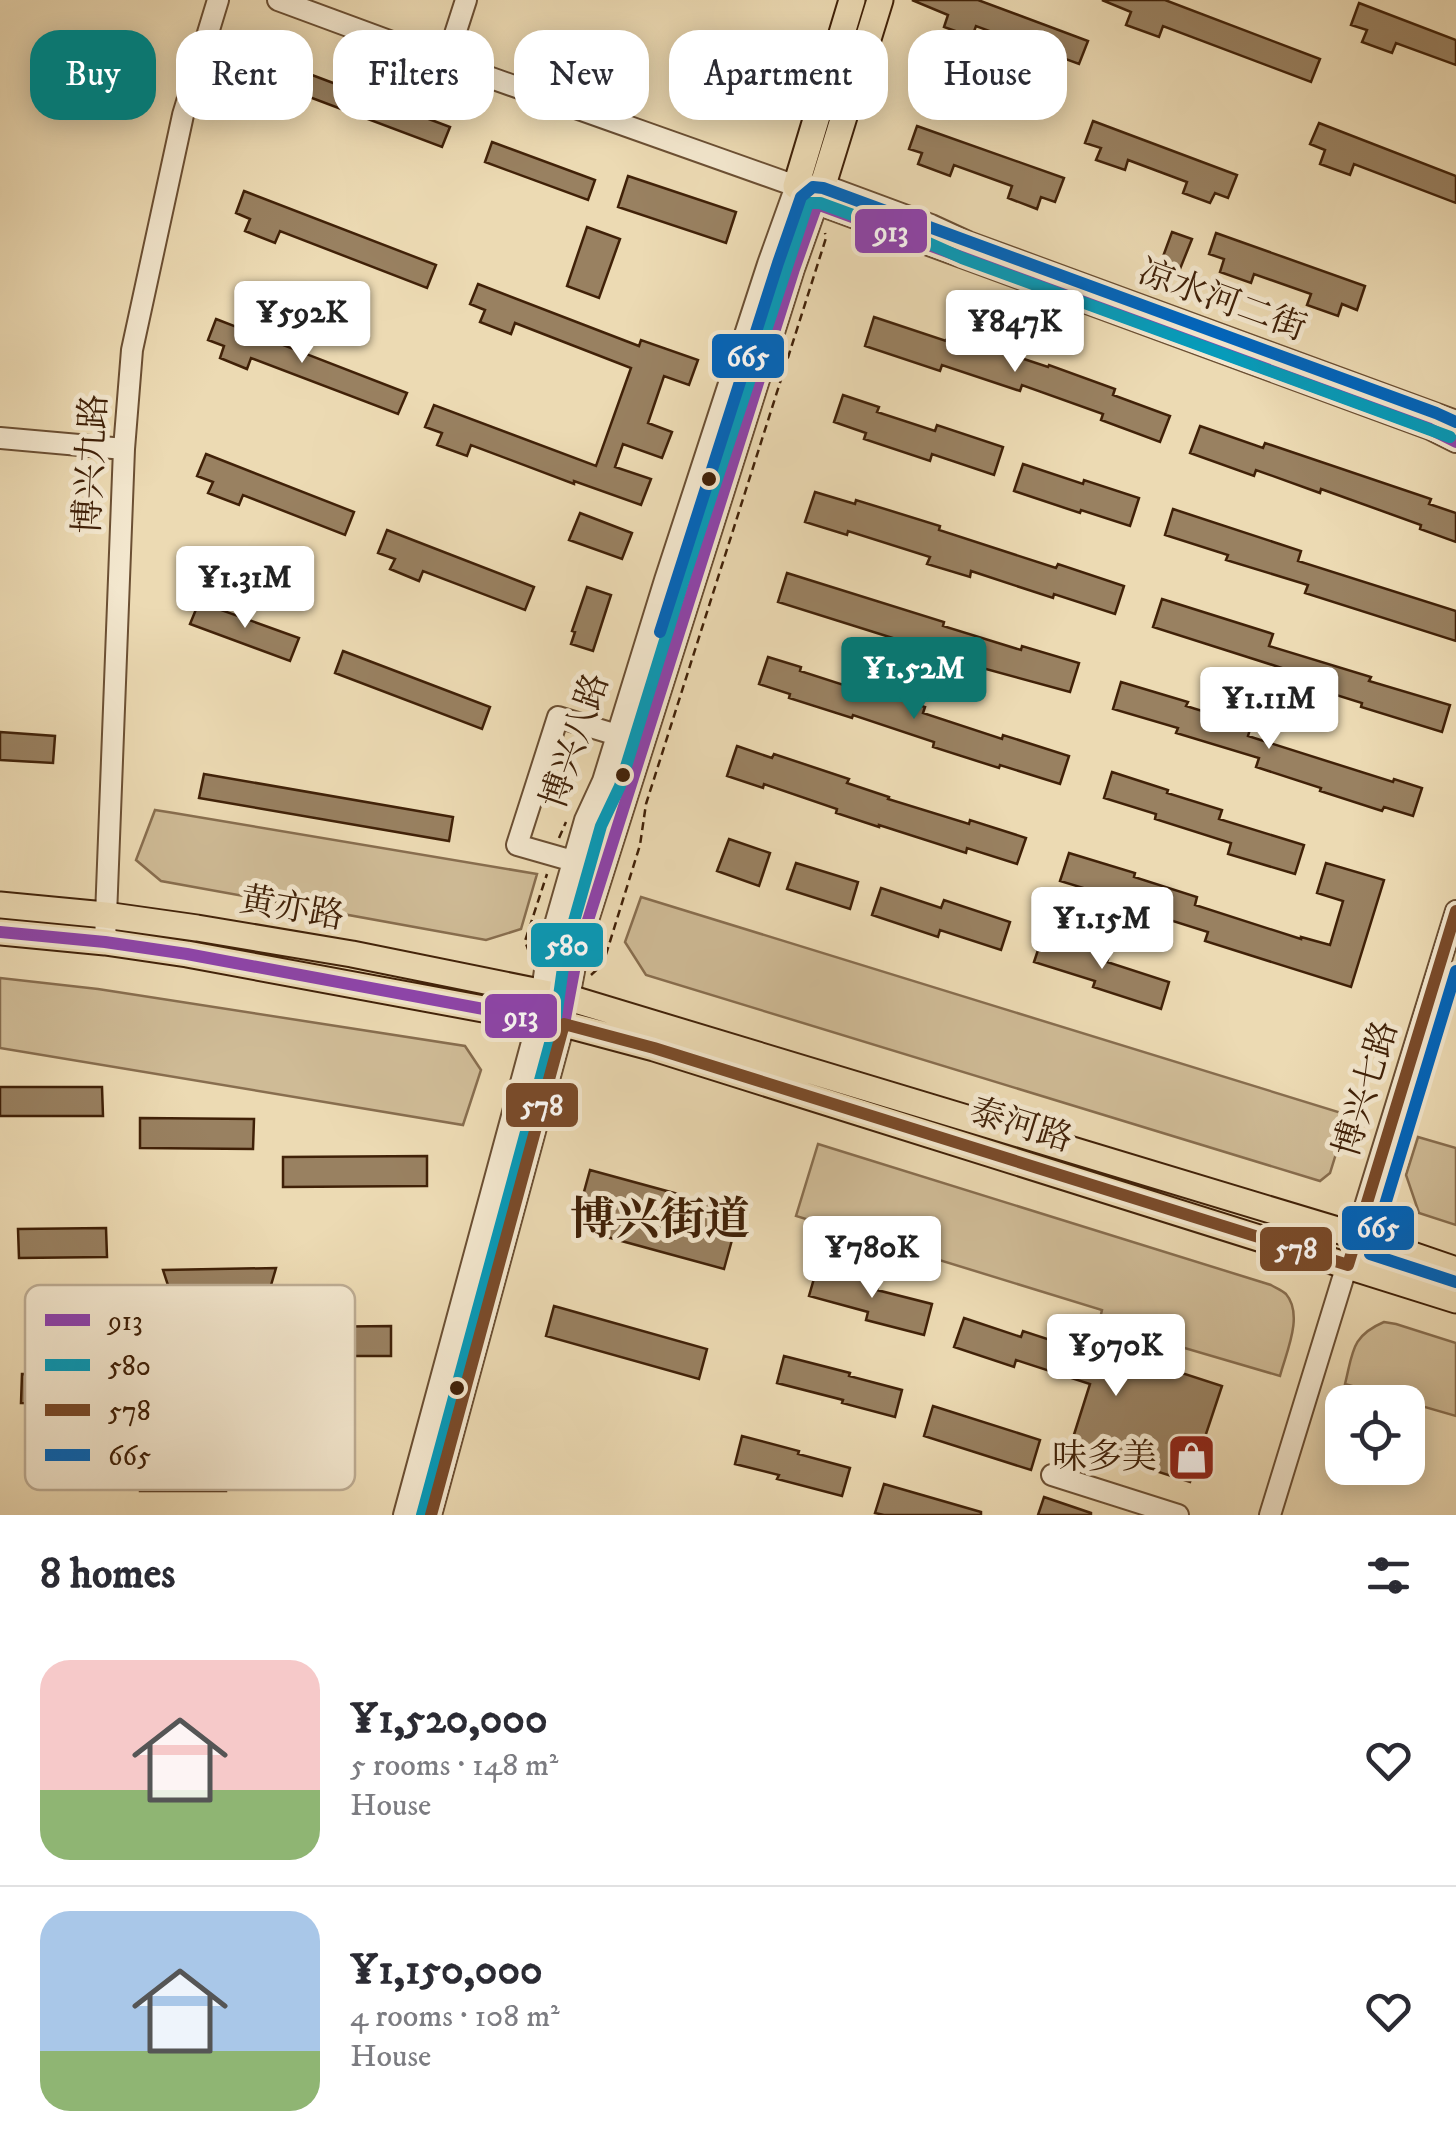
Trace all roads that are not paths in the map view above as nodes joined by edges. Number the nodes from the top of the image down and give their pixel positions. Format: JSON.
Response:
{"nodes":[{"id":1,"x":218,"y":0,"type":"edge"},
{"id":2,"x":278,"y":0,"type":"edge"},
{"id":3,"x":466,"y":0,"type":"edge"},
{"id":4,"x":852,"y":0,"type":"edge"},
{"id":5,"x":880,"y":0,"type":"edge"},
{"id":6,"x":359,"y":30,"type":"edge"},
{"id":7,"x":456,"y":30,"type":"edge"},
{"id":8,"x":494,"y":79,"type":"edge"},
{"id":9,"x":796,"y":186,"type":"junction"},
{"id":10,"x":820,"y":195,"type":"junction"},
{"id":11,"x":1456,"y":421,"type":"edge"},
{"id":12,"x":0,"y":438,"type":"edge"},
{"id":13,"x":1456,"y":442,"type":"edge"},
{"id":14,"x":124,"y":449,"type":"junction"},
{"id":15,"x":617,"y":735,"type":"junction"},
{"id":16,"x":573,"y":861,"type":"junction"},
{"id":17,"x":0,"y":905,"type":"edge"},
{"id":18,"x":1456,"y":911,"type":"edge"},
{"id":19,"x":106,"y":915,"type":"junction"},
{"id":20,"x":0,"y":932,"type":"edge"},
{"id":21,"x":105,"y":942,"type":"junction"},
{"id":22,"x":541,"y":992,"type":"junction"},
{"id":23,"x":569,"y":998,"type":"junction"},
{"id":24,"x":538,"y":1020,"type":"junction"},
{"id":25,"x":564,"y":1024,"type":"junction"},
{"id":26,"x":1356,"y":1236,"type":"junction"},
{"id":27,"x":1348,"y":1265,"type":"junction"},
{"id":28,"x":1456,"y":1270,"type":"edge"},
{"id":29,"x":1456,"y":1300,"type":"edge"},
{"id":30,"x":1052,"y":1475,"type":"dead end"},
{"id":31,"x":404,"y":1515,"type":"edge"},
{"id":32,"x":431,"y":1515,"type":"edge"},
{"id":33,"x":1178,"y":1515,"type":"edge"},
{"id":34,"x":1270,"y":1515,"type":"edge"}],
"edges":[{"from":1,"to":14,"type":"street","name":"博兴九路"},
{"from":2,"to":6,"type":"street","name":"凉水河二街"},
{"from":3,"to":7,"type":"street"},
{"from":4,"to":9,"type":"main road","name":"博兴八路"},
{"from":5,"to":10,"type":"main road","name":"博兴八路"},
{"from":8,"to":9,"type":"street","name":"凉水河二街"},
{"from":9,"to":10,"type":"street","name":"凉水河二街"},
{"from":9,"to":15,"type":"street","name":"博兴八路"},
{"from":10,"to":11,"type":"street","name":"凉水河二街"},
{"from":10,"to":13,"type":"street","name":"凉水河二街"},
{"from":10,"to":23,"type":"street","name":"博兴八路"},
{"from":12,"to":14,"type":"street"},
{"from":14,"to":19,"type":"street","name":"博兴九路"},
{"from":15,"to":16,"type":"street","name":"博兴八路"},
{"from":15,"to":16,"type":"street"},
{"from":16,"to":22,"type":"street","name":"博兴八路"},
{"from":17,"to":19,"type":"main road","name":"黄亦路"},
{"from":18,"to":26,"type":"street","name":"博兴七路"},
{"from":19,"to":21,"type":"street","name":"博兴九路"},
{"from":19,"to":22,"type":"main road","name":"黄亦路"},
{"from":20,"to":21,"type":"main road","name":"黄亦路"},
{"from":21,"to":24,"type":"main road","name":"黄亦路"},
{"from":22,"to":23,"type":"main road","name":"黄亦路"},
{"from":22,"to":24,"type":"street","name":"博兴八路"},
{"from":23,"to":25,"type":"street","name":"博兴八路"},
{"from":23,"to":26,"type":"main road","name":"泰河路"},
{"from":24,"to":25,"type":"main road","name":"黄亦路"},
{"from":24,"to":31,"type":"street","name":"博兴八路"},
{"from":25,"to":27,"type":"main road","name":"泰河路"},
{"from":25,"to":32,"type":"street","name":"博兴八路"},
{"from":26,"to":27,"type":"street","name":"博兴七路"},
{"from":26,"to":28,"type":"main road","name":"泰河路"},
{"from":27,"to":29,"type":"main road","name":"泰河路"},
{"from":27,"to":34,"type":"street","name":"博兴七路"},
{"from":30,"to":33,"type":"street"}]}
